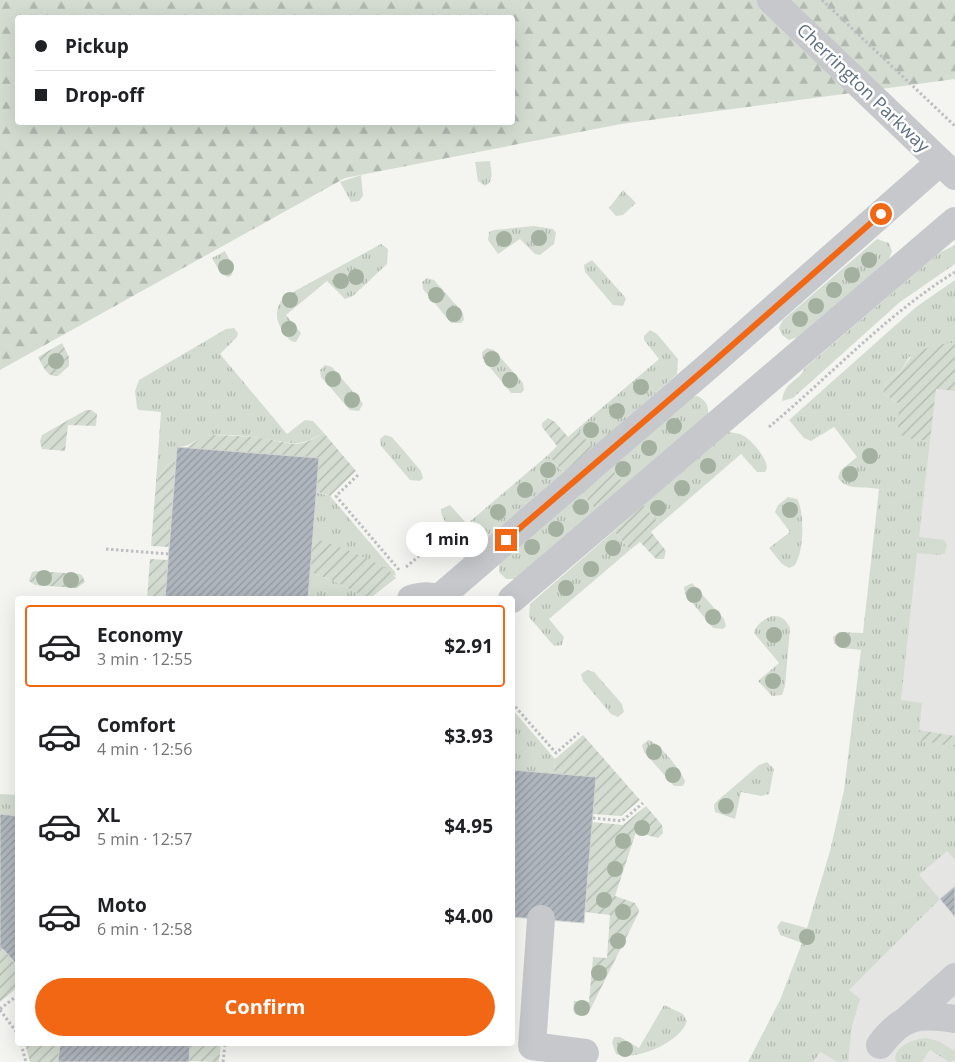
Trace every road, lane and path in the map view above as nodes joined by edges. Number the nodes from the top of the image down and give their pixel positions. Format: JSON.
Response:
{"nodes":[{"id":1,"x":771,"y":0,"type":"edge"},
{"id":2,"x":822,"y":0,"type":"edge"},
{"id":3,"x":955,"y":126,"type":"edge"},
{"id":4,"x":947,"y":169,"type":"edge"},
{"id":5,"x":955,"y":221,"type":"edge"},
{"id":6,"x":955,"y":272,"type":"edge"},
{"id":7,"x":769,"y":427,"type":"dead end"},
{"id":8,"x":358,"y":475,"type":"dead end"},
{"id":9,"x":106,"y":550,"type":"dead end"},
{"id":10,"x":424,"y":552,"type":"dead end"},
{"id":11,"x":169,"y":554,"type":"dead end"},
{"id":12,"x":400,"y":572,"type":"junction"},
{"id":13,"x":407,"y":589,"type":"edge"},
{"id":14,"x":420,"y":596,"type":"edge"},
{"id":15,"x":443,"y":596,"type":"edge"},
{"id":16,"x":515,"y":596,"type":"edge"},
{"id":17,"x":515,"y":706,"type":"edge"},
{"id":18,"x":580,"y":733,"type":"dead end"},
{"id":19,"x":643,"y":803,"type":"dead end"},
{"id":20,"x":593,"y":818,"type":"dead end"},
{"id":21,"x":541,"y":919,"type":"dead end"},
{"id":22,"x":955,"y":978,"type":"edge"},
{"id":23,"x":15,"y":998,"type":"edge"},
{"id":24,"x":0,"y":1010,"type":"edge"},
{"id":25,"x":909,"y":1018,"type":"junction"},
{"id":26,"x":955,"y":1019,"type":"edge"},
{"id":27,"x":15,"y":1030,"type":"edge"},
{"id":28,"x":880,"y":1045,"type":"dead end"},
{"id":29,"x":22,"y":1046,"type":"edge"},
{"id":30,"x":225,"y":1046,"type":"edge"},
{"id":31,"x":584,"y":1053,"type":"dead end"},
{"id":32,"x":26,"y":1062,"type":"edge"},
{"id":33,"x":223,"y":1062,"type":"edge"}],
"edges":[{"from":1,"to":4,"type":"street","name":"Cherrington Parkway"},
{"from":2,"to":3,"type":"path"},
{"from":4,"to":15,"type":"street"},
{"from":5,"to":16,"type":"street"},
{"from":6,"to":7,"type":"path"},
{"from":8,"to":12,"type":"path"},
{"from":9,"to":11,"type":"path"},
{"from":10,"to":12,"type":"path"},
{"from":12,"to":13,"type":"path"},
{"from":13,"to":14,"type":"street"},
{"from":17,"to":18,"type":"path"},
{"from":19,"to":20,"type":"path"},
{"from":21,"to":31,"type":"street"},
{"from":22,"to":25,"type":"street"},
{"from":23,"to":24,"type":"path"},
{"from":24,"to":27,"type":"path"},
{"from":25,"to":26,"type":"street"},
{"from":25,"to":28,"type":"street"},
{"from":29,"to":32,"type":"path"},
{"from":30,"to":33,"type":"path"}]}
